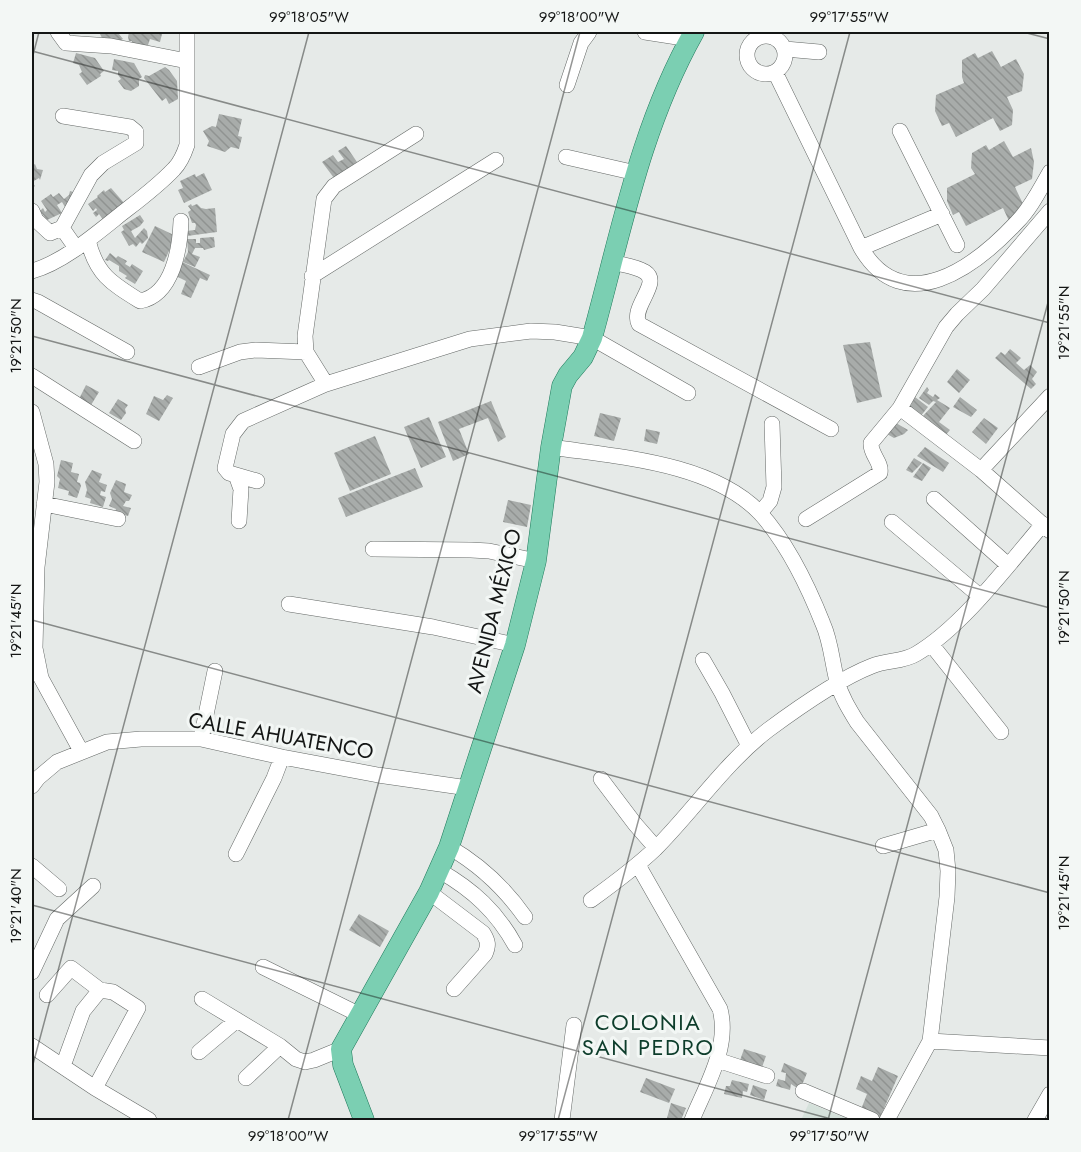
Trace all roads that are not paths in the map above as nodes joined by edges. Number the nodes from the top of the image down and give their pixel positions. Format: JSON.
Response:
{"nodes":[{"id":1,"x":58,"y":32,"type":"edge"},
{"id":2,"x":187,"y":32,"type":"edge"},
{"id":3,"x":589,"y":32,"type":"edge"},
{"id":4,"x":645,"y":32,"type":"edge"},
{"id":5,"x":763,"y":34,"type":"edge"},
{"id":6,"x":692,"y":35,"type":"edge"},
{"id":7,"x":785,"y":49,"type":"junction"},
{"id":8,"x":819,"y":52,"type":"dead end"},
{"id":9,"x":187,"y":61,"type":"junction"},
{"id":10,"x":775,"y":72,"type":"junction"},
{"id":11,"x":567,"y":85,"type":"dead end"},
{"id":12,"x":63,"y":116,"type":"dead end"},
{"id":13,"x":900,"y":131,"type":"dead end"},
{"id":14,"x":416,"y":134,"type":"dead end"},
{"id":15,"x":566,"y":157,"type":"dead end"},
{"id":16,"x":496,"y":160,"type":"dead end"},
{"id":17,"x":1050,"y":172,"type":"edge"},
{"id":18,"x":636,"y":173,"type":"junction"},
{"id":19,"x":32,"y":211,"type":"edge"},
{"id":20,"x":1050,"y":211,"type":"edge"},
{"id":21,"x":942,"y":214,"type":"junction"},
{"id":22,"x":181,"y":221,"type":"dead end"},
{"id":23,"x":63,"y":228,"type":"junction"},
{"id":24,"x":82,"y":244,"type":"junction"},
{"id":25,"x":957,"y":246,"type":"dead end"},
{"id":26,"x":861,"y":248,"type":"junction"},
{"id":27,"x":612,"y":262,"type":"junction"},
{"id":28,"x":32,"y":271,"type":"edge"},
{"id":29,"x":312,"y":276,"type":"junction"},
{"id":30,"x":32,"y":300,"type":"edge"},
{"id":31,"x":592,"y":338,"type":"junction"},
{"id":32,"x":127,"y":352,"type":"dead end"},
{"id":33,"x":306,"y":352,"type":"junction"},
{"id":34,"x":199,"y":367,"type":"dead end"},
{"id":35,"x":32,"y":376,"type":"edge"},
{"id":36,"x":326,"y":384,"type":"junction"},
{"id":37,"x":688,"y":393,"type":"dead end"},
{"id":38,"x":1050,"y":396,"type":"edge"},
{"id":39,"x":900,"y":408,"type":"junction"},
{"id":40,"x":32,"y":412,"type":"edge"},
{"id":41,"x":772,"y":424,"type":"dead end"},
{"id":42,"x":831,"y":429,"type":"dead end"},
{"id":43,"x":134,"y":441,"type":"dead end"},
{"id":44,"x":551,"y":447,"type":"junction"},
{"id":45,"x":981,"y":470,"type":"junction"},
{"id":46,"x":236,"y":475,"type":"junction"},
{"id":47,"x":257,"y":481,"type":"dead end"},
{"id":48,"x":934,"y":499,"type":"dead end"},
{"id":49,"x":44,"y":504,"type":"junction"},
{"id":50,"x":760,"y":513,"type":"junction"},
{"id":51,"x":118,"y":519,"type":"dead end"},
{"id":52,"x":806,"y":519,"type":"dead end"},
{"id":53,"x":239,"y":521,"type":"dead end"},
{"id":54,"x":892,"y":522,"type":"dead end"},
{"id":55,"x":1046,"y":527,"type":"edge"},
{"id":56,"x":373,"y":549,"type":"dead end"},
{"id":57,"x":536,"y":561,"type":"junction"},
{"id":58,"x":1008,"y":566,"type":"junction"},
{"id":59,"x":981,"y":597,"type":"junction"},
{"id":60,"x":289,"y":604,"type":"dead end"},
{"id":61,"x":931,"y":644,"type":"junction"},
{"id":62,"x":515,"y":645,"type":"junction"},
{"id":63,"x":703,"y":660,"type":"dead end"},
{"id":64,"x":215,"y":671,"type":"dead end"},
{"id":65,"x":838,"y":684,"type":"junction"},
{"id":66,"x":1001,"y":732,"type":"dead end"},
{"id":67,"x":201,"y":739,"type":"junction"},
{"id":68,"x":749,"y":746,"type":"junction"},
{"id":69,"x":81,"y":752,"type":"junction"},
{"id":70,"x":282,"y":757,"type":"junction"},
{"id":71,"x":601,"y":779,"type":"dead end"},
{"id":72,"x":32,"y":786,"type":"edge"},
{"id":73,"x":468,"y":788,"type":"junction"},
{"id":74,"x":938,"y":830,"type":"junction"},
{"id":75,"x":883,"y":846,"type":"dead end"},
{"id":76,"x":448,"y":847,"type":"junction"},
{"id":77,"x":656,"y":848,"type":"junction"},
{"id":78,"x":236,"y":854,"type":"dead end"},
{"id":79,"x":638,"y":865,"type":"junction"},
{"id":80,"x":32,"y":867,"type":"edge"},
{"id":81,"x":440,"y":871,"type":"junction"},
{"id":82,"x":93,"y":886,"type":"dead end"},
{"id":83,"x":59,"y":889,"type":"dead end"},
{"id":84,"x":429,"y":892,"type":"junction"},
{"id":85,"x":591,"y":900,"type":"dead end"},
{"id":86,"x":525,"y":917,"type":"dead end"},
{"id":87,"x":515,"y":945,"type":"dead end"},
{"id":88,"x":263,"y":967,"type":"dead end"},
{"id":89,"x":32,"y":972,"type":"edge"},
{"id":90,"x":454,"y":989,"type":"dead end"},
{"id":91,"x":100,"y":990,"type":"junction"},
{"id":92,"x":46,"y":995,"type":"dead end"},
{"id":93,"x":202,"y":999,"type":"dead end"},
{"id":94,"x":360,"y":1015,"type":"junction"},
{"id":95,"x":237,"y":1020,"type":"junction"},
{"id":96,"x":574,"y":1025,"type":"dead end"},
{"id":97,"x":930,"y":1041,"type":"junction"},
{"id":98,"x":32,"y":1046,"type":"edge"},
{"id":99,"x":280,"y":1046,"type":"junction"},
{"id":100,"x":1050,"y":1048,"type":"edge"},
{"id":101,"x":341,"y":1049,"type":"junction"},
{"id":102,"x":199,"y":1052,"type":"dead end"},
{"id":103,"x":717,"y":1060,"type":"junction"},
{"id":104,"x":63,"y":1066,"type":"junction"},
{"id":105,"x":767,"y":1076,"type":"dead end"},
{"id":106,"x":246,"y":1078,"type":"dead end"},
{"id":107,"x":95,"y":1088,"type":"junction"},
{"id":108,"x":803,"y":1091,"type":"dead end"},
{"id":109,"x":1050,"y":1094,"type":"edge"},
{"id":110,"x":149,"y":1120,"type":"edge"},
{"id":111,"x":364,"y":1120,"type":"edge"},
{"id":112,"x":562,"y":1120,"type":"edge"},
{"id":113,"x":692,"y":1120,"type":"edge"},
{"id":114,"x":872,"y":1120,"type":"edge"},
{"id":115,"x":887,"y":1120,"type":"edge"},
{"id":116,"x":1035,"y":1120,"type":"edge"}],
"edges":[{"from":1,"to":9,"type":"street"},
{"from":2,"to":9,"type":"street"},
{"from":3,"to":11,"type":"street"},
{"from":4,"to":6,"type":"street"},
{"from":5,"to":7,"type":"street"},
{"from":5,"to":10,"type":"street"},
{"from":6,"to":18,"type":"main road","name":"AVENIDA MÉXICO"},
{"from":7,"to":8,"type":"street"},
{"from":7,"to":10,"type":"street"},
{"from":9,"to":24,"type":"street"},
{"from":10,"to":26,"type":"street"},
{"from":12,"to":23,"type":"street"},
{"from":13,"to":21,"type":"street"},
{"from":14,"to":29,"type":"street"},
{"from":15,"to":18,"type":"street"},
{"from":16,"to":29,"type":"street"},
{"from":17,"to":26,"type":"street"},
{"from":18,"to":27,"type":"main road","name":"AVENIDA MÉXICO"},
{"from":19,"to":23,"type":"street"},
{"from":20,"to":39,"type":"street"},
{"from":21,"to":25,"type":"street"},
{"from":21,"to":26,"type":"street"},
{"from":22,"to":24,"type":"street"},
{"from":23,"to":24,"type":"street"},
{"from":24,"to":28,"type":"street"},
{"from":27,"to":31,"type":"main road","name":"AVENIDA MÉXICO"},
{"from":27,"to":42,"type":"street"},
{"from":29,"to":33,"type":"street"},
{"from":30,"to":32,"type":"street"},
{"from":31,"to":36,"type":"street"},
{"from":31,"to":37,"type":"street"},
{"from":31,"to":44,"type":"main road","name":"AVENIDA MÉXICO"},
{"from":33,"to":34,"type":"street"},
{"from":33,"to":36,"type":"street"},
{"from":35,"to":43,"type":"street"},
{"from":36,"to":46,"type":"street"},
{"from":38,"to":45,"type":"street"},
{"from":39,"to":45,"type":"street"},
{"from":39,"to":52,"type":"street"},
{"from":40,"to":49,"type":"street"},
{"from":41,"to":50,"type":"street"},
{"from":44,"to":50,"type":"street"},
{"from":44,"to":57,"type":"main road","name":"AVENIDA MÉXICO"},
{"from":45,"to":55,"type":"street"},
{"from":46,"to":47,"type":"street"},
{"from":46,"to":53,"type":"street"},
{"from":48,"to":58,"type":"street"},
{"from":49,"to":51,"type":"street"},
{"from":49,"to":69,"type":"street"},
{"from":50,"to":65,"type":"street"},
{"from":54,"to":59,"type":"street"},
{"from":55,"to":58,"type":"street"},
{"from":56,"to":57,"type":"street"},
{"from":57,"to":62,"type":"main road","name":"AVENIDA MÉXICO"},
{"from":58,"to":59,"type":"street"},
{"from":59,"to":61,"type":"street"},
{"from":60,"to":62,"type":"street"},
{"from":61,"to":65,"type":"street"},
{"from":61,"to":66,"type":"street"},
{"from":62,"to":73,"type":"main road","name":"AVENIDA MÉXICO"},
{"from":63,"to":68,"type":"street"},
{"from":64,"to":67,"type":"street"},
{"from":65,"to":68,"type":"street"},
{"from":65,"to":74,"type":"street"},
{"from":67,"to":69,"type":"street","name":"CALLE AHUATENCO"},
{"from":67,"to":70,"type":"street","name":"CALLE AHUATENCO"},
{"from":68,"to":77,"type":"street"},
{"from":69,"to":72,"type":"street","name":"CALLE AHUATENCO"},
{"from":70,"to":73,"type":"street","name":"CALLE AHUATENCO"},
{"from":70,"to":78,"type":"street"},
{"from":71,"to":77,"type":"street"},
{"from":73,"to":76,"type":"main road","name":"AVENIDA MÉXICO"},
{"from":74,"to":75,"type":"street"},
{"from":74,"to":97,"type":"street"},
{"from":76,"to":81,"type":"main road","name":"AVENIDA MÉXICO"},
{"from":76,"to":86,"type":"street"},
{"from":77,"to":79,"type":"street"},
{"from":79,"to":85,"type":"street"},
{"from":79,"to":103,"type":"street"},
{"from":80,"to":83,"type":"street"},
{"from":81,"to":84,"type":"main road","name":"AVENIDA MÉXICO"},
{"from":81,"to":87,"type":"street"},
{"from":82,"to":89,"type":"street"},
{"from":84,"to":90,"type":"street"},
{"from":84,"to":94,"type":"main road","name":"AVENIDA MÉXICO"},
{"from":88,"to":94,"type":"street"},
{"from":91,"to":92,"type":"street"},
{"from":91,"to":104,"type":"street"},
{"from":91,"to":107,"type":"street"},
{"from":93,"to":95,"type":"street"},
{"from":94,"to":101,"type":"main road","name":"AVENIDA MÉXICO"},
{"from":95,"to":99,"type":"street"},
{"from":95,"to":102,"type":"street"},
{"from":96,"to":112,"type":"street"},
{"from":97,"to":100,"type":"street"},
{"from":97,"to":115,"type":"street"},
{"from":98,"to":104,"type":"street"},
{"from":99,"to":101,"type":"street"},
{"from":99,"to":106,"type":"street"},
{"from":101,"to":111,"type":"main road"},
{"from":103,"to":105,"type":"street"},
{"from":103,"to":113,"type":"street"},
{"from":104,"to":107,"type":"street"},
{"from":107,"to":110,"type":"street"},
{"from":108,"to":114,"type":"street"},
{"from":109,"to":116,"type":"street"}]}
